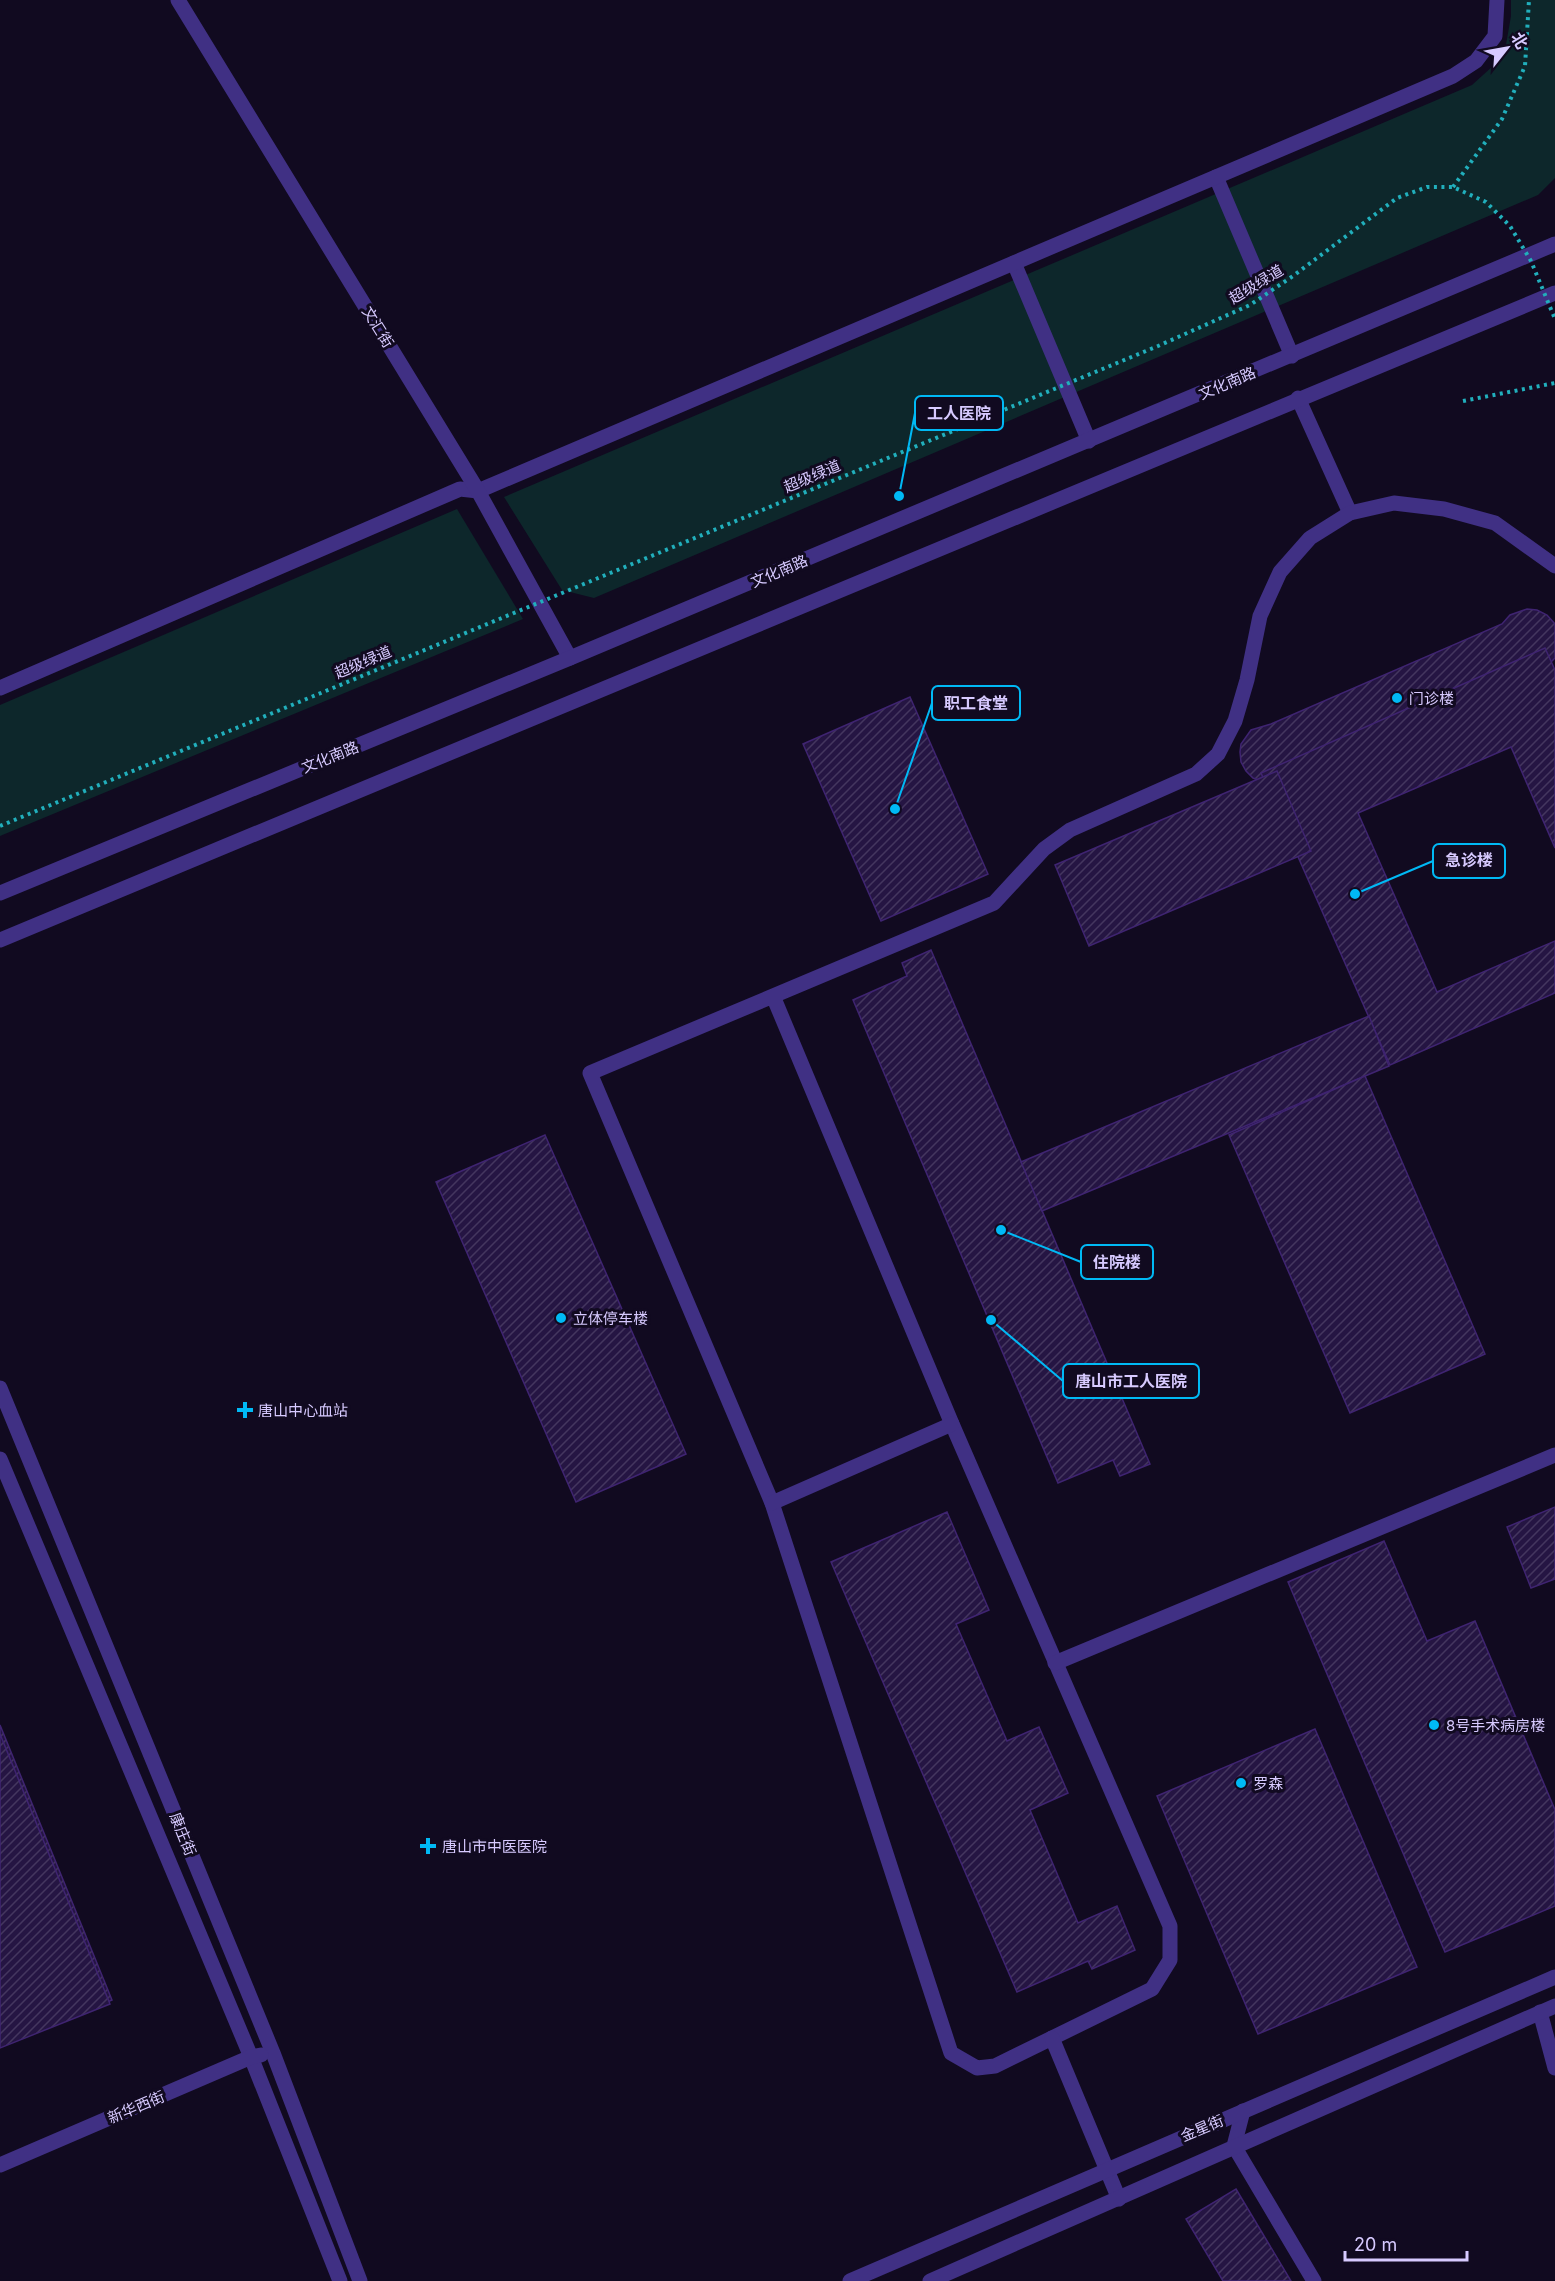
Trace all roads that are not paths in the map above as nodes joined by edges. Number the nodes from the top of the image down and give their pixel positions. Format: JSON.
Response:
{"nodes":[{"id":1,"x":178,"y":0,"type":"edge"},
{"id":2,"x":1497,"y":0,"type":"edge"},
{"id":3,"x":1216,"y":177,"type":"junction"},
{"id":4,"x":1555,"y":244,"type":"edge"},
{"id":5,"x":1014,"y":263,"type":"junction"},
{"id":6,"x":1555,"y":293,"type":"edge"},
{"id":7,"x":1292,"y":356,"type":"junction"},
{"id":8,"x":1298,"y":398,"type":"junction"},
{"id":9,"x":1089,"y":441,"type":"junction"},
{"id":10,"x":478,"y":490,"type":"junction"},
{"id":11,"x":1350,"y":513,"type":"junction"},
{"id":12,"x":1555,"y":566,"type":"edge"},
{"id":13,"x":570,"y":658,"type":"junction"},
{"id":14,"x":0,"y":688,"type":"edge"},
{"id":15,"x":0,"y":893,"type":"edge"},
{"id":16,"x":0,"y":940,"type":"edge"},
{"id":17,"x":772,"y":996,"type":"junction"},
{"id":18,"x":0,"y":1388,"type":"edge"},
{"id":19,"x":952,"y":1424,"type":"junction"},
{"id":20,"x":1555,"y":1455,"type":"edge"},
{"id":21,"x":0,"y":1459,"type":"edge"},
{"id":22,"x":772,"y":1503,"type":"junction"},
{"id":23,"x":1055,"y":1663,"type":"junction"},
{"id":24,"x":1555,"y":1977,"type":"edge"},
{"id":25,"x":1548,"y":2009,"type":"edge"},
{"id":26,"x":1052,"y":2038,"type":"junction"},
{"id":27,"x":273,"y":2053,"type":"junction"},
{"id":28,"x":251,"y":2057,"type":"junction"},
{"id":29,"x":1555,"y":2068,"type":"edge"},
{"id":30,"x":1243,"y":2111,"type":"junction"},
{"id":31,"x":1234,"y":2146,"type":"junction"},
{"id":32,"x":0,"y":2165,"type":"edge"},
{"id":33,"x":1108,"y":2169,"type":"junction"},
{"id":34,"x":1119,"y":2199,"type":"junction"},
{"id":35,"x":340,"y":2281,"type":"edge"},
{"id":36,"x":360,"y":2281,"type":"edge"},
{"id":37,"x":849,"y":2281,"type":"edge"},
{"id":38,"x":930,"y":2281,"type":"edge"},
{"id":39,"x":1314,"y":2281,"type":"edge"}],
"edges":[{"from":1,"to":10,"type":"street","name":"文汇街"},
{"from":2,"to":3,"type":"street"},
{"from":3,"to":5,"type":"street"},
{"from":3,"to":7,"type":"street"},
{"from":4,"to":7,"type":"street","name":"文化南路"},
{"from":5,"to":9,"type":"street"},
{"from":5,"to":10,"type":"street"},
{"from":6,"to":8,"type":"street"},
{"from":7,"to":9,"type":"street","name":"文化南路"},
{"from":8,"to":11,"type":"street"},
{"from":8,"to":16,"type":"street"},
{"from":9,"to":13,"type":"street","name":"文化南路"},
{"from":10,"to":13,"type":"street","name":"文汇街"},
{"from":10,"to":14,"type":"street"},
{"from":11,"to":12,"type":"street"},
{"from":11,"to":17,"type":"street"},
{"from":13,"to":15,"type":"street","name":"文化南路"},
{"from":17,"to":19,"type":"street"},
{"from":17,"to":22,"type":"street"},
{"from":18,"to":27,"type":"street","name":"康庄街"},
{"from":19,"to":22,"type":"street"},
{"from":19,"to":23,"type":"street"},
{"from":20,"to":23,"type":"street"},
{"from":21,"to":28,"type":"street","name":"康庄街"},
{"from":22,"to":26,"type":"street"},
{"from":23,"to":26,"type":"street"},
{"from":24,"to":30,"type":"street","name":"金星街"},
{"from":25,"to":29,"type":"street"},
{"from":25,"to":31,"type":"street","name":"金星街"},
{"from":26,"to":33,"type":"street"},
{"from":27,"to":28,"type":"street","name":"新华西街"},
{"from":27,"to":36,"type":"street","name":"康庄街"},
{"from":28,"to":32,"type":"street","name":"新华西街"},
{"from":28,"to":35,"type":"street","name":"康庄街"},
{"from":30,"to":31,"type":"street"},
{"from":30,"to":33,"type":"street","name":"金星街"},
{"from":31,"to":34,"type":"street","name":"金星街"},
{"from":31,"to":39,"type":"street"},
{"from":33,"to":34,"type":"street"},
{"from":33,"to":37,"type":"street","name":"金星街"},
{"from":34,"to":38,"type":"street","name":"金星街"}]}
